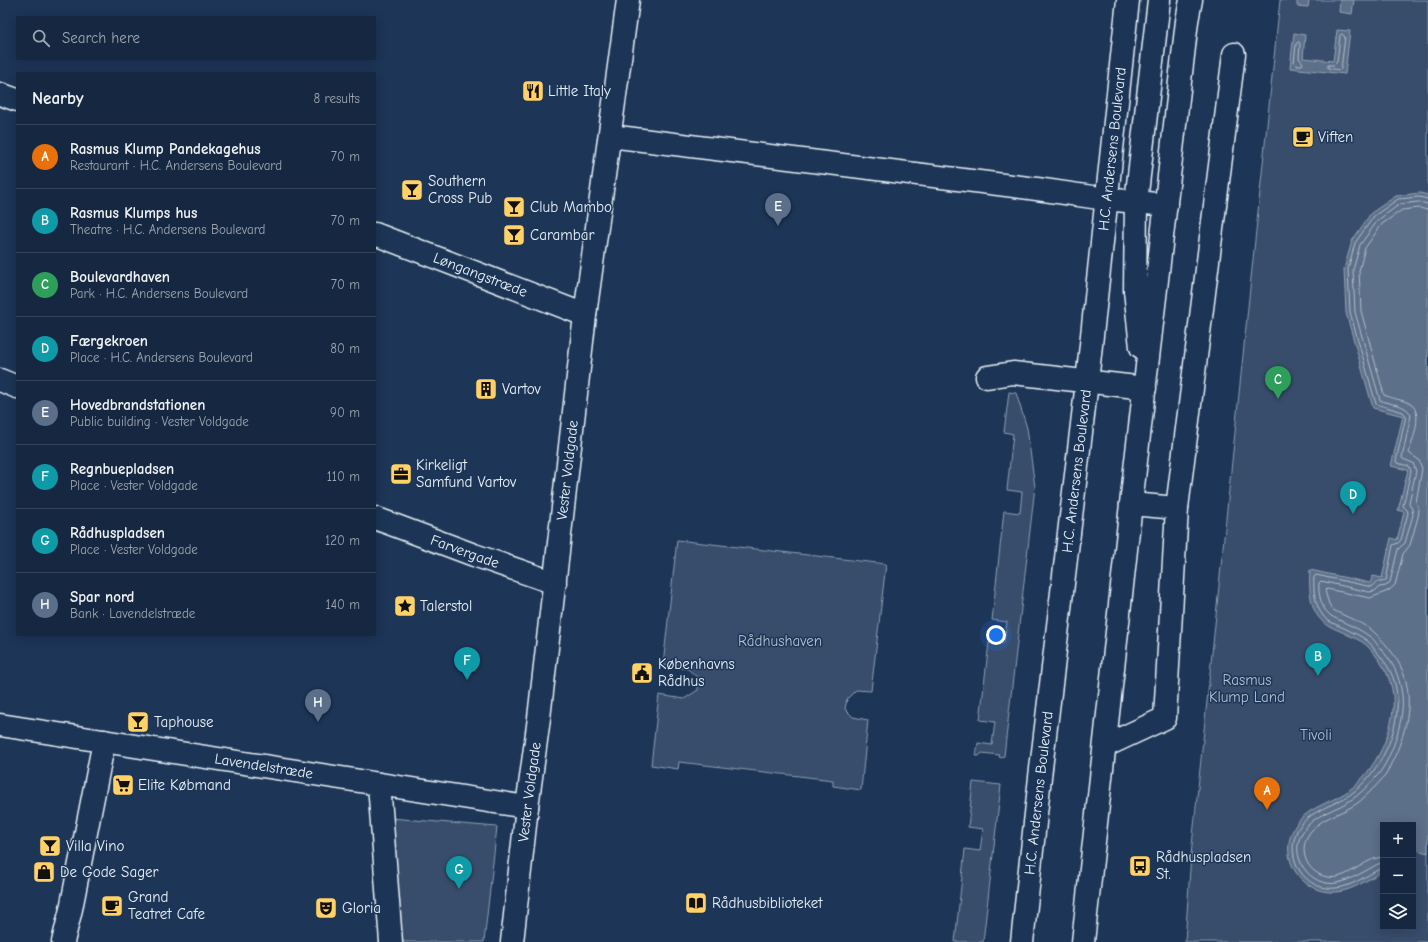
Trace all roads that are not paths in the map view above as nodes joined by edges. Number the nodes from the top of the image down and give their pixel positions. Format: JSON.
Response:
{"nodes":[{"id":1,"x":628,"y":0,"type":"edge"},
{"id":2,"x":1128,"y":0,"type":"edge"},
{"id":3,"x":1159,"y":0,"type":"edge"},
{"id":4,"x":1191,"y":0,"type":"edge"},
{"id":5,"x":1234,"y":54,"type":"dead end"},
{"id":6,"x":0,"y":94,"type":"edge"},
{"id":7,"x":16,"y":100,"type":"edge"},
{"id":8,"x":610,"y":136,"type":"junction"},
{"id":9,"x":1106,"y":199,"type":"junction"},
{"id":10,"x":1136,"y":202,"type":"junction"},
{"id":11,"x":1166,"y":205,"type":"junction"},
{"id":12,"x":376,"y":234,"type":"edge"},
{"id":13,"x":585,"y":315,"type":"junction"},
{"id":14,"x":987,"y":377,"type":"dead end"},
{"id":15,"x":0,"y":380,"type":"edge"},
{"id":16,"x":1087,"y":382,"type":"junction"},
{"id":17,"x":16,"y":387,"type":"edge"},
{"id":18,"x":1145,"y":388,"type":"junction"},
{"id":19,"x":1132,"y":504,"type":"junction"},
{"id":20,"x":1177,"y":508,"type":"junction"},
{"id":21,"x":376,"y":518,"type":"edge"},
{"id":22,"x":555,"y":583,"type":"junction"},
{"id":23,"x":0,"y":725,"type":"edge"},
{"id":24,"x":104,"y":741,"type":"junction"},
{"id":25,"x":1105,"y":746,"type":"junction"},
{"id":26,"x":379,"y":784,"type":"junction"},
{"id":27,"x":527,"y":807,"type":"junction"},
{"id":28,"x":62,"y":942,"type":"edge"},
{"id":29,"x":391,"y":942,"type":"edge"},
{"id":30,"x":512,"y":942,"type":"edge"},
{"id":31,"x":1022,"y":942,"type":"edge"},
{"id":32,"x":1083,"y":942,"type":"edge"}],
"edges":[{"from":1,"to":8,"type":"street","name":"Vester Voldgade"},
{"from":2,"to":9,"type":"street","name":"H.C. Andersens Boulevard"},
{"from":3,"to":10,"type":"street"},
{"from":4,"to":11,"type":"street"},
{"from":5,"to":20,"type":"street"},
{"from":6,"to":7,"type":"street"},
{"from":8,"to":9,"type":"street"},
{"from":8,"to":13,"type":"street","name":"Vester Voldgade"},
{"from":9,"to":10,"type":"street"},
{"from":9,"to":16,"type":"street","name":"H.C. Andersens Boulevard"},
{"from":10,"to":11,"type":"street"},
{"from":10,"to":18,"type":"street"},
{"from":11,"to":18,"type":"street"},
{"from":12,"to":13,"type":"street","name":"Løngangstræde"},
{"from":13,"to":22,"type":"street","name":"Vester Voldgade"},
{"from":14,"to":16,"type":"street"},
{"from":15,"to":17,"type":"street"},
{"from":16,"to":18,"type":"street"},
{"from":16,"to":31,"type":"street","name":"H.C. Andersens Boulevard"},
{"from":18,"to":19,"type":"street"},
{"from":19,"to":20,"type":"street"},
{"from":19,"to":25,"type":"street"},
{"from":20,"to":25,"type":"street"},
{"from":21,"to":22,"type":"street","name":"Farvergade"},
{"from":22,"to":27,"type":"street","name":"Vester Voldgade"},
{"from":23,"to":24,"type":"street","name":"Lavendelstræde"},
{"from":24,"to":26,"type":"street","name":"Lavendelstræde"},
{"from":24,"to":28,"type":"street"},
{"from":25,"to":32,"type":"street"},
{"from":26,"to":27,"type":"street","name":"Lavendelstræde"},
{"from":26,"to":29,"type":"street"},
{"from":27,"to":30,"type":"street","name":"Vester Voldgade"}]}
